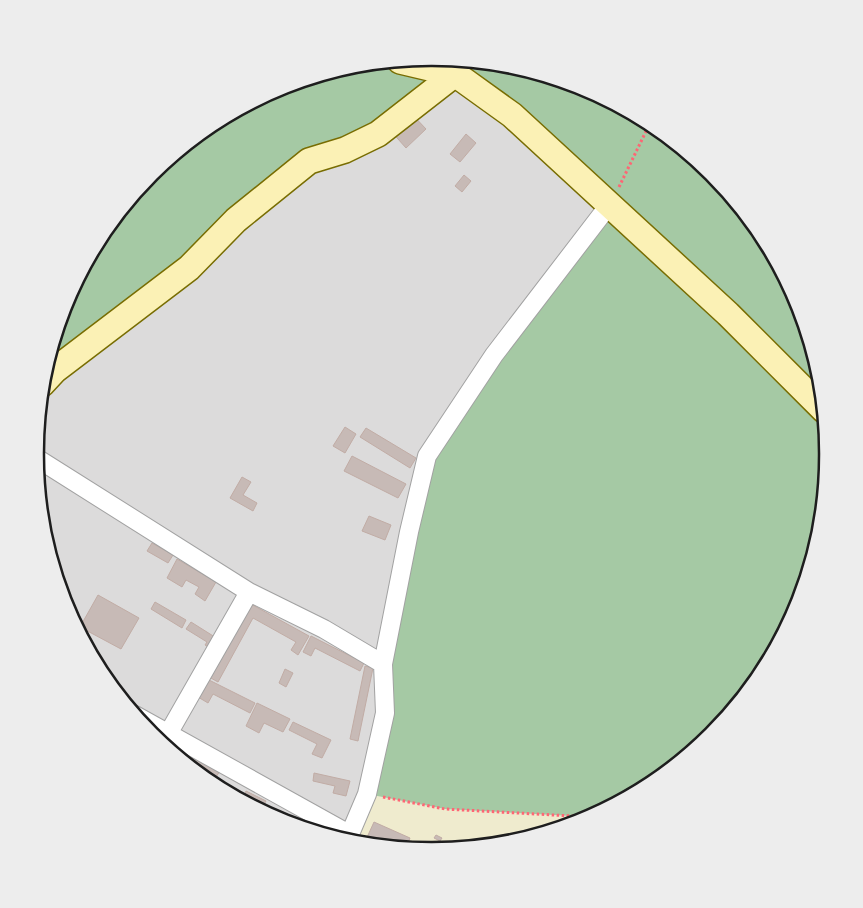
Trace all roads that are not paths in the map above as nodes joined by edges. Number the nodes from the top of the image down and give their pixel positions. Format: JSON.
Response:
{"nodes":[{"id":1,"x":459,"y":67,"type":"edge"},
{"id":2,"x":610,"y":205,"type":"junction"},
{"id":3,"x":52,"y":373,"type":"edge"},
{"id":4,"x":816,"y":402,"type":"edge"},
{"id":5,"x":44,"y":463,"type":"edge"},
{"id":6,"x":249,"y":592,"type":"junction"},
{"id":7,"x":383,"y":664,"type":"junction"},
{"id":8,"x":156,"y":727,"type":"edge"},
{"id":9,"x":168,"y":734,"type":"junction"},
{"id":10,"x":336,"y":830,"type":"edge"},
{"id":11,"x":350,"y":833,"type":"edge"}],
"edges":[{"from":1,"to":2,"type":"street"},
{"from":1,"to":3,"type":"street"},
{"from":2,"to":4,"type":"street"},
{"from":2,"to":7,"type":"street"},
{"from":5,"to":6,"type":"street"},
{"from":6,"to":7,"type":"street"},
{"from":6,"to":9,"type":"street"},
{"from":7,"to":11,"type":"street"},
{"from":8,"to":9,"type":"street"},
{"from":9,"to":10,"type":"street"}]}
